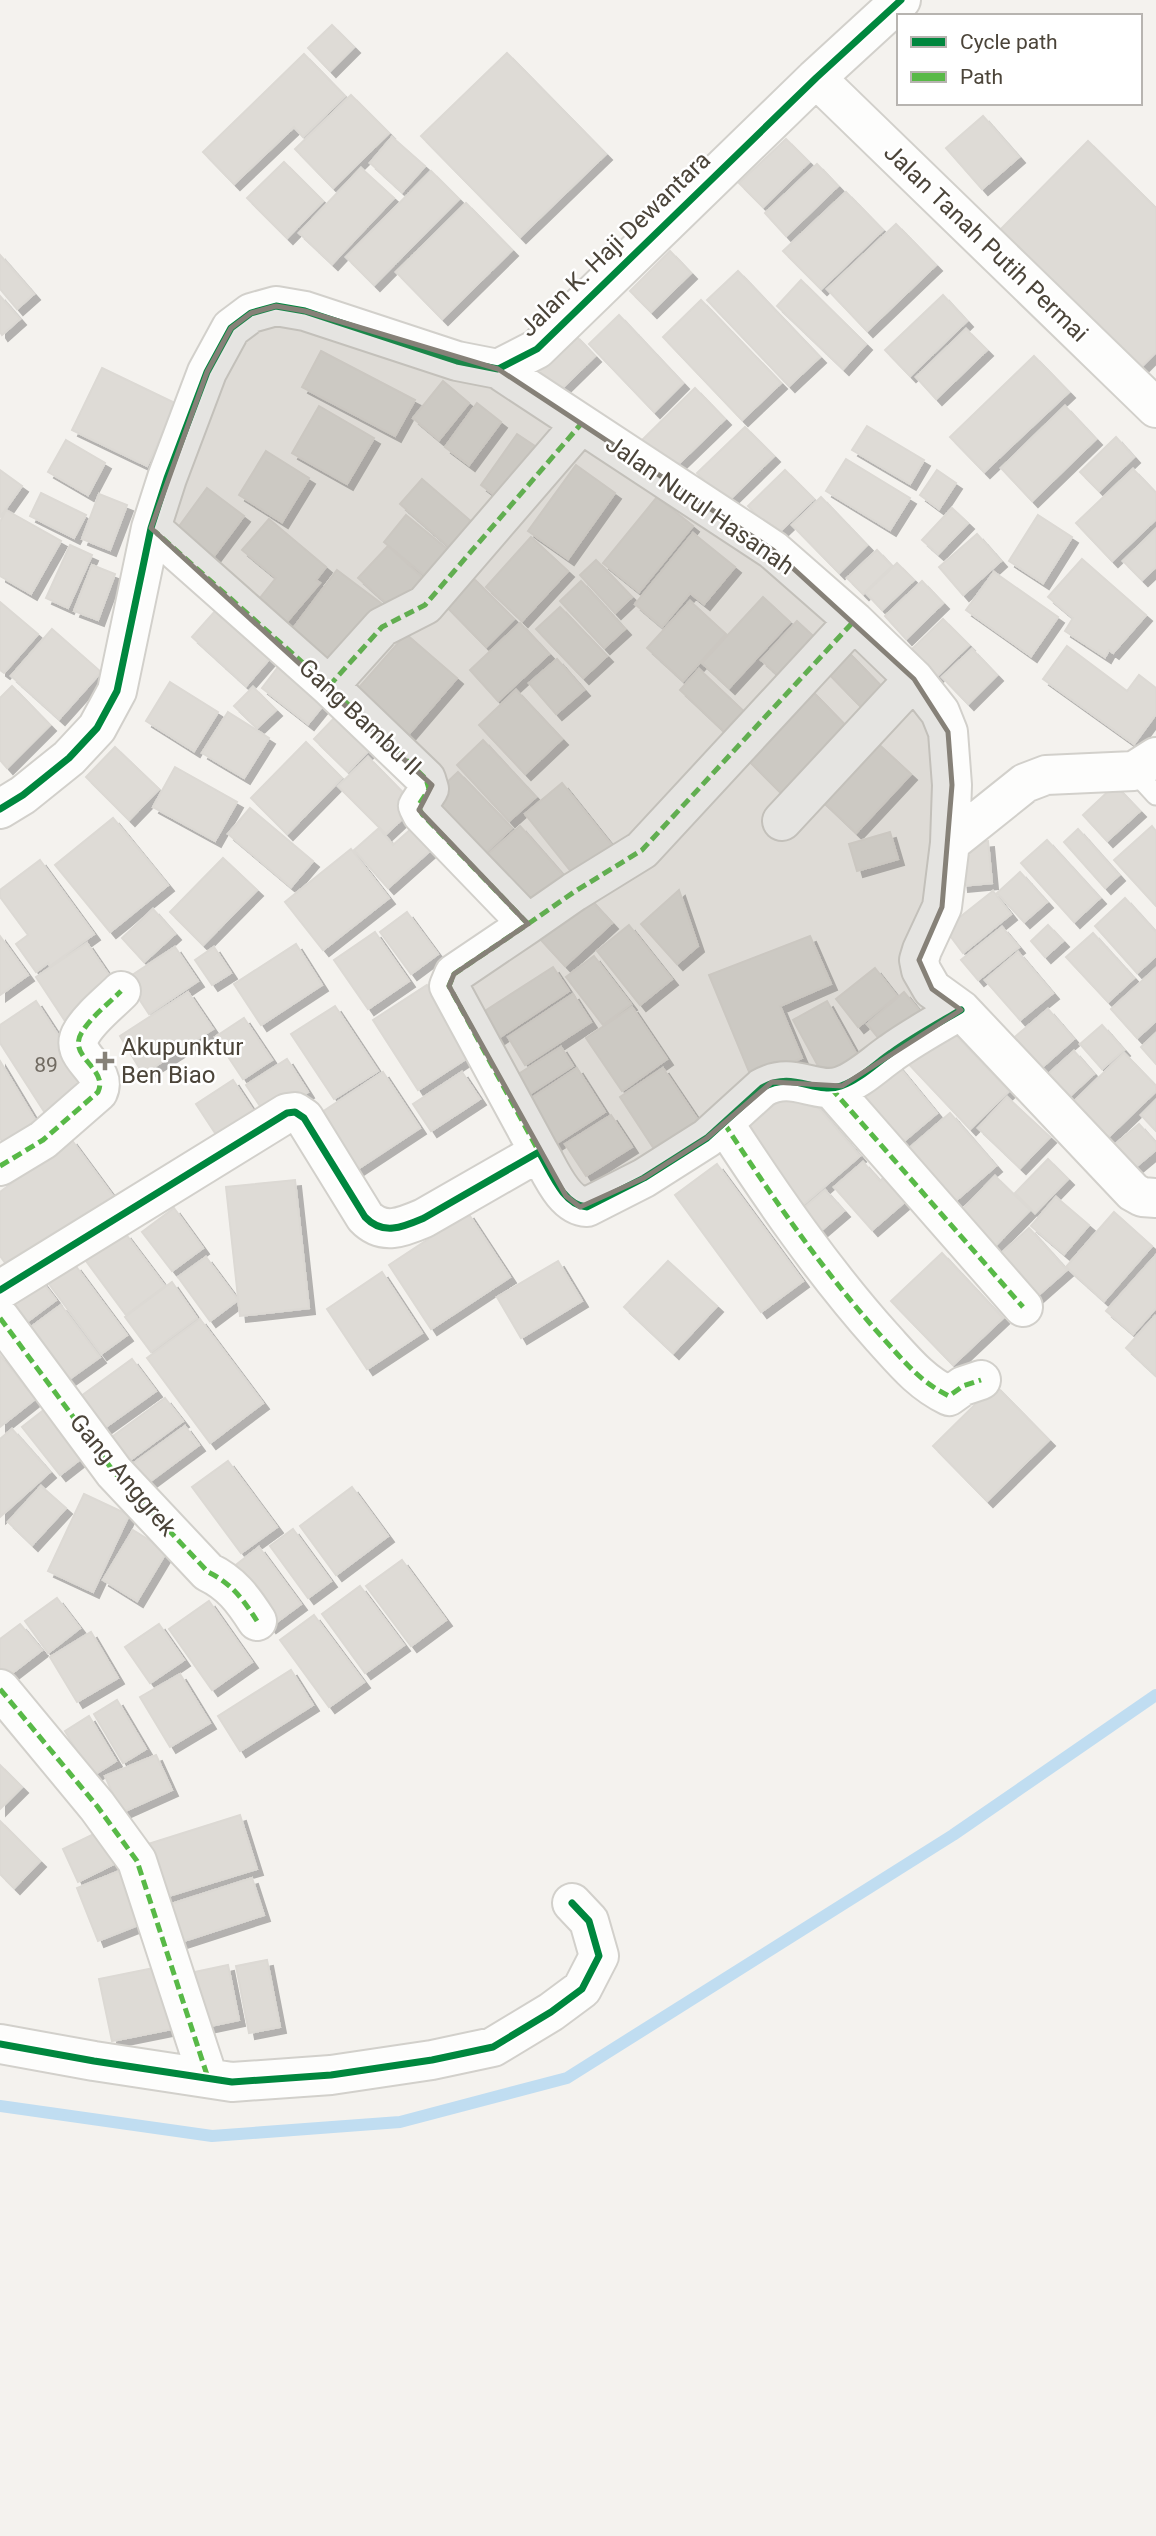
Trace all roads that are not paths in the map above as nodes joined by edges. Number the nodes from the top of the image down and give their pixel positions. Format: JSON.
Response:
{"nodes":[{"id":1,"x":901,"y":0,"type":"edge"},
{"id":2,"x":816,"y":78,"type":"junction"},
{"id":3,"x":498,"y":369,"type":"junction"},
{"id":4,"x":1156,"y":408,"type":"edge"},
{"id":5,"x":581,"y":424,"type":"junction"},
{"id":6,"x":151,"y":528,"type":"junction"},
{"id":7,"x":854,"y":621,"type":"junction"},
{"id":8,"x":914,"y":678,"type":"junction"},
{"id":9,"x":328,"y":686,"type":"junction"},
{"id":10,"x":1149,"y":774,"type":"edge"},
{"id":11,"x":0,"y":809,"type":"edge"},
{"id":12,"x":782,"y":821,"type":"dead end"},
{"id":13,"x":950,"y":844,"type":"junction"},
{"id":14,"x":528,"y":924,"type":"junction"},
{"id":15,"x":121,"y":991,"type":"dead end"},
{"id":16,"x":961,"y":1010,"type":"junction"},
{"id":17,"x":831,"y":1088,"type":"junction"},
{"id":18,"x":724,"y":1123,"type":"junction"},
{"id":19,"x":540,"y":1153,"type":"junction"},
{"id":20,"x":0,"y":1166,"type":"edge"},
{"id":21,"x":1156,"y":1198,"type":"edge"},
{"id":22,"x":0,"y":1290,"type":"edge"},
{"id":23,"x":1023,"y":1307,"type":"dead end"},
{"id":24,"x":0,"y":1318,"type":"edge"},
{"id":25,"x":981,"y":1380,"type":"dead end"},
{"id":26,"x":257,"y":1621,"type":"dead end"},
{"id":27,"x":0,"y":1689,"type":"edge"},
{"id":28,"x":572,"y":1903,"type":"dead end"},
{"id":29,"x":0,"y":2044,"type":"edge"},
{"id":30,"x":208,"y":2078,"type":"junction"}],
"edges":[{"from":1,"to":2,"type":"street","name":"Jalan K. Haji Dewantara"},
{"from":2,"to":3,"type":"street","name":"Jalan K. Haji Dewantara"},
{"from":2,"to":4,"type":"street","name":"Jalan Tanah Putih Permai"},
{"from":3,"to":5,"type":"street","name":"Jalan Nurul Hasanah"},
{"from":3,"to":6,"type":"street"},
{"from":5,"to":7,"type":"street","name":"Jalan Nurul Hasanah"},
{"from":5,"to":9,"type":"street"},
{"from":6,"to":9,"type":"street","name":"Gang Bambu II"},
{"from":6,"to":11,"type":"street"},
{"from":7,"to":8,"type":"street","name":"Jalan Nurul Hasanah"},
{"from":7,"to":14,"type":"street"},
{"from":8,"to":12,"type":"street"},
{"from":8,"to":13,"type":"street","name":"Jalan Nurul Hasanah"},
{"from":9,"to":14,"type":"street","name":"Gang Bambu II"},
{"from":10,"to":13,"type":"street"},
{"from":13,"to":16,"type":"street","name":"Jalan Nurul Hasanah"},
{"from":14,"to":19,"type":"street"},
{"from":15,"to":20,"type":"street"},
{"from":16,"to":17,"type":"street"},
{"from":16,"to":21,"type":"street","name":"Jalan Nurul Hasanah"},
{"from":17,"to":18,"type":"street"},
{"from":17,"to":23,"type":"street"},
{"from":18,"to":19,"type":"street"},
{"from":18,"to":25,"type":"street"},
{"from":19,"to":22,"type":"street"},
{"from":24,"to":26,"type":"street","name":"Gang Anggrek"},
{"from":27,"to":30,"type":"street"},
{"from":28,"to":30,"type":"street"},
{"from":29,"to":30,"type":"street"}]}
